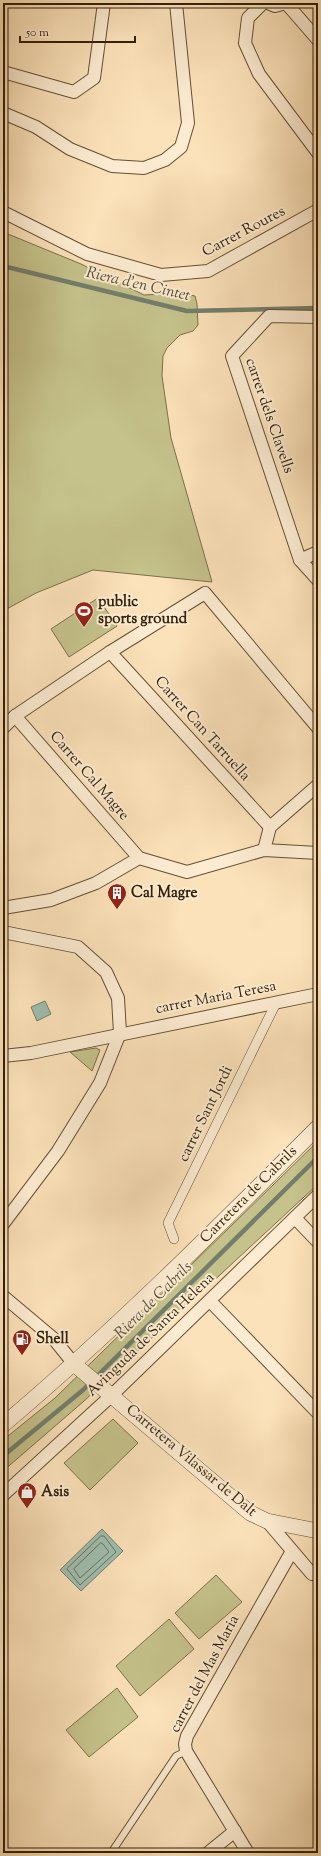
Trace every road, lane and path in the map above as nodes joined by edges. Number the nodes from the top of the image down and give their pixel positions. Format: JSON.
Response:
{"nodes":[{"id":1,"x":104,"y":3,"type":"edge"},
{"id":2,"x":176,"y":3,"type":"edge"},
{"id":3,"x":263,"y":3,"type":"edge"},
{"id":4,"x":268,"y":3,"type":"edge"},
{"id":5,"x":286,"y":3,"type":"edge"},
{"id":6,"x":318,"y":40,"type":"edge"},
{"id":7,"x":3,"y":72,"type":"edge"},
{"id":8,"x":3,"y":113,"type":"edge"},
{"id":9,"x":318,"y":153,"type":"edge"},
{"id":10,"x":318,"y":210,"type":"edge"},
{"id":11,"x":3,"y":212,"type":"edge"},
{"id":12,"x":318,"y":317,"type":"edge"},
{"id":13,"x":318,"y":552,"type":"edge"},
{"id":14,"x":300,"y":560,"type":"junction"},
{"id":15,"x":318,"y":580,"type":"edge"},
{"id":16,"x":110,"y":652,"type":"junction"},
{"id":17,"x":15,"y":716,"type":"junction"},
{"id":18,"x":3,"y":728,"type":"edge"},
{"id":19,"x":318,"y":728,"type":"edge"},
{"id":20,"x":318,"y":785,"type":"edge"},
{"id":21,"x":270,"y":827,"type":"junction"},
{"id":22,"x":264,"y":850,"type":"junction"},
{"id":23,"x":318,"y":853,"type":"edge"},
{"id":24,"x":139,"y":858,"type":"junction"},
{"id":25,"x":3,"y":908,"type":"edge"},
{"id":26,"x":3,"y":932,"type":"edge"},
{"id":27,"x":318,"y":994,"type":"edge"},
{"id":28,"x":276,"y":1003,"type":"junction"},
{"id":29,"x":120,"y":1033,"type":"junction"},
{"id":30,"x":3,"y":1056,"type":"edge"},
{"id":31,"x":318,"y":1127,"type":"edge"},
{"id":32,"x":318,"y":1195,"type":"edge"},
{"id":33,"x":295,"y":1218,"type":"junction"},
{"id":34,"x":3,"y":1224,"type":"edge"},
{"id":35,"x":174,"y":1239,"type":"dead end"},
{"id":36,"x":318,"y":1242,"type":"edge"},
{"id":37,"x":3,"y":1296,"type":"edge"},
{"id":38,"x":210,"y":1300,"type":"junction"},
{"id":39,"x":77,"y":1367,"type":"junction"},
{"id":40,"x":108,"y":1392,"type":"junction"},
{"id":41,"x":318,"y":1413,"type":"edge"},
{"id":42,"x":3,"y":1425,"type":"edge"},
{"id":43,"x":3,"y":1495,"type":"edge"},
{"id":44,"x":267,"y":1522,"type":"junction"},
{"id":45,"x":318,"y":1531,"type":"edge"},
{"id":46,"x":292,"y":1552,"type":"junction"},
{"id":47,"x":318,"y":1570,"type":"edge"},
{"id":48,"x":186,"y":1751,"type":"junction"},
{"id":49,"x":235,"y":1831,"type":"junction"},
{"id":50,"x":111,"y":1853,"type":"edge"},
{"id":51,"x":208,"y":1853,"type":"edge"},
{"id":52,"x":248,"y":1853,"type":"edge"}],
"edges":[{"from":1,"to":7,"type":"street"},
{"from":2,"to":8,"type":"street"},
{"from":3,"to":9,"type":"street"},
{"from":4,"to":5,"type":"street"},
{"from":5,"to":6,"type":"street"},
{"from":10,"to":11,"type":"street","name":"Carrer Roures"},
{"from":12,"to":14,"type":"street","name":"carrer dels Clavells"},
{"from":13,"to":14,"type":"street"},
{"from":14,"to":15,"type":"street","name":"carrer dels Clavells"},
{"from":16,"to":17,"type":"street"},
{"from":16,"to":19,"type":"street"},
{"from":16,"to":21,"type":"street","name":"Carrer Can Tarruella"},
{"from":17,"to":18,"type":"street"},
{"from":17,"to":24,"type":"street","name":"Carrer Cal Magre"},
{"from":20,"to":21,"type":"street"},
{"from":21,"to":22,"type":"street"},
{"from":22,"to":23,"type":"street"},
{"from":22,"to":24,"type":"street"},
{"from":24,"to":25,"type":"street"},
{"from":26,"to":29,"type":"street"},
{"from":27,"to":28,"type":"street","name":"carrer Maria Teresa"},
{"from":28,"to":29,"type":"street","name":"carrer Maria Teresa"},
{"from":28,"to":35,"type":"street","name":"carrer Sant Jordi"},
{"from":29,"to":30,"type":"street"},
{"from":29,"to":34,"type":"street"},
{"from":31,"to":39,"type":"street","name":"Carretera de Cabrils"},
{"from":32,"to":33,"type":"street","name":"Avinguda de Santa Helena"},
{"from":33,"to":36,"type":"street"},
{"from":33,"to":38,"type":"street","name":"Avinguda de Santa Helena"},
{"from":37,"to":39,"type":"street"},
{"from":38,"to":40,"type":"street","name":"Avinguda de Santa Helena"},
{"from":38,"to":41,"type":"street"},
{"from":39,"to":40,"type":"street"},
{"from":39,"to":42,"type":"street","name":"Carretera de Cabrils"},
{"from":40,"to":43,"type":"street","name":"Avinguda de Santa Helena"},
{"from":40,"to":44,"type":"street","name":"Carretera Vilassar de Dalt"},
{"from":44,"to":45,"type":"street","name":"Carretera Vilassar de Dalt"},
{"from":44,"to":46,"type":"street"},
{"from":46,"to":47,"type":"street"},
{"from":46,"to":48,"type":"street","name":"carrer del Mas Maria"},
{"from":48,"to":49,"type":"street","name":"carrer del Mas Maria"},
{"from":48,"to":50,"type":"lane"},
{"from":49,"to":51,"type":"street"},
{"from":49,"to":52,"type":"street","name":"carrer del Mas Maria"}]}
